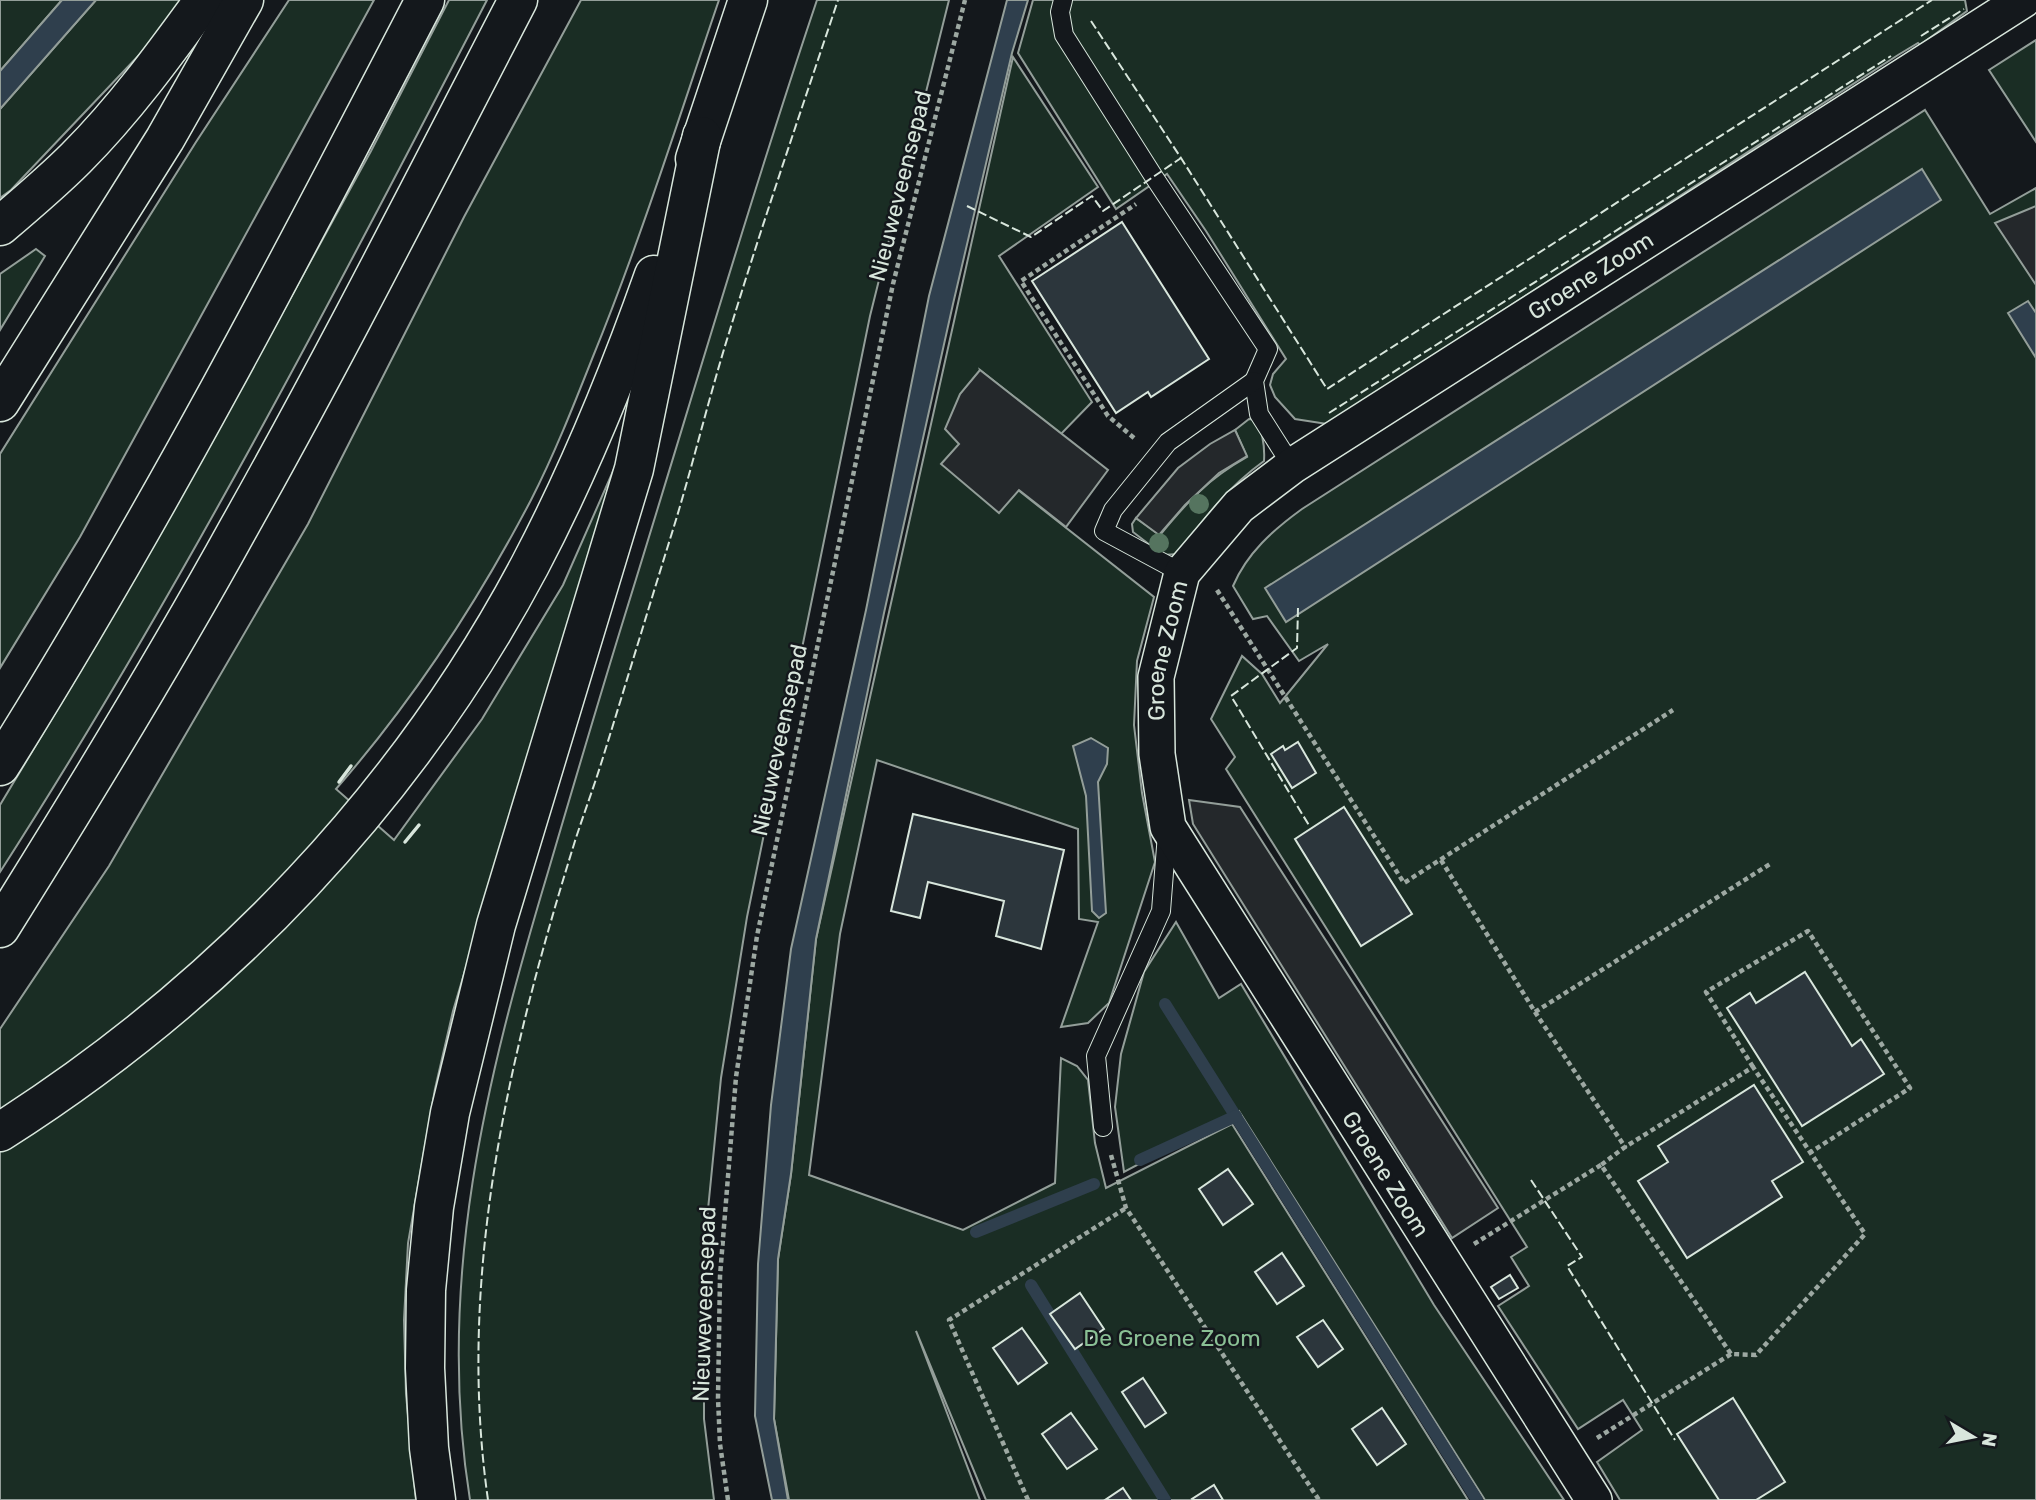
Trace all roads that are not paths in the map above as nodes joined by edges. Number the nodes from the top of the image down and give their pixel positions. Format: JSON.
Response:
{"nodes":[{"id":1,"x":204,"y":0,"type":"edge"},
{"id":2,"x":244,"y":0,"type":"edge"},
{"id":3,"x":425,"y":0,"type":"edge"},
{"id":4,"x":518,"y":0,"type":"edge"},
{"id":5,"x":748,"y":0,"type":"edge"},
{"id":6,"x":1063,"y":0,"type":"edge"},
{"id":7,"x":2023,"y":0,"type":"edge"},
{"id":8,"x":702,"y":136,"type":"junction"},
{"id":9,"x":0,"y":226,"type":"edge"},
{"id":10,"x":1254,"y":381,"type":"junction"},
{"id":11,"x":0,"y":402,"type":"edge"},
{"id":12,"x":1292,"y":466,"type":"junction"},
{"id":13,"x":1189,"y":565,"type":"junction"},
{"id":14,"x":0,"y":766,"type":"edge"},
{"id":15,"x":1168,"y":827,"type":"junction"},
{"id":16,"x":0,"y":928,"type":"edge"},
{"id":17,"x":1103,"y":1127,"type":"road end"},
{"id":18,"x":0,"y":1132,"type":"edge"},
{"id":19,"x":436,"y":1500,"type":"edge"},
{"id":20,"x":1594,"y":1500,"type":"edge"}],
"edges":[{"from":1,"to":9,"type":"highway"},
{"from":2,"to":11,"type":"highway"},
{"from":3,"to":14,"type":"highway"},
{"from":4,"to":16,"type":"highway"},
{"from":5,"to":8,"type":"highway"},
{"from":6,"to":10,"type":"lane"},
{"from":7,"to":12,"type":"street","name":"Groene Zoom"},
{"from":8,"to":18,"type":"highway"},
{"from":8,"to":19,"type":"highway"},
{"from":10,"to":12,"type":"lane"},
{"from":10,"to":13,"type":"lane"},
{"from":12,"to":13,"type":"street","name":"Groene Zoom"},
{"from":13,"to":15,"type":"street","name":"Groene Zoom"},
{"from":15,"to":17,"type":"lane"},
{"from":15,"to":20,"type":"street","name":"Groene Zoom"}]}
